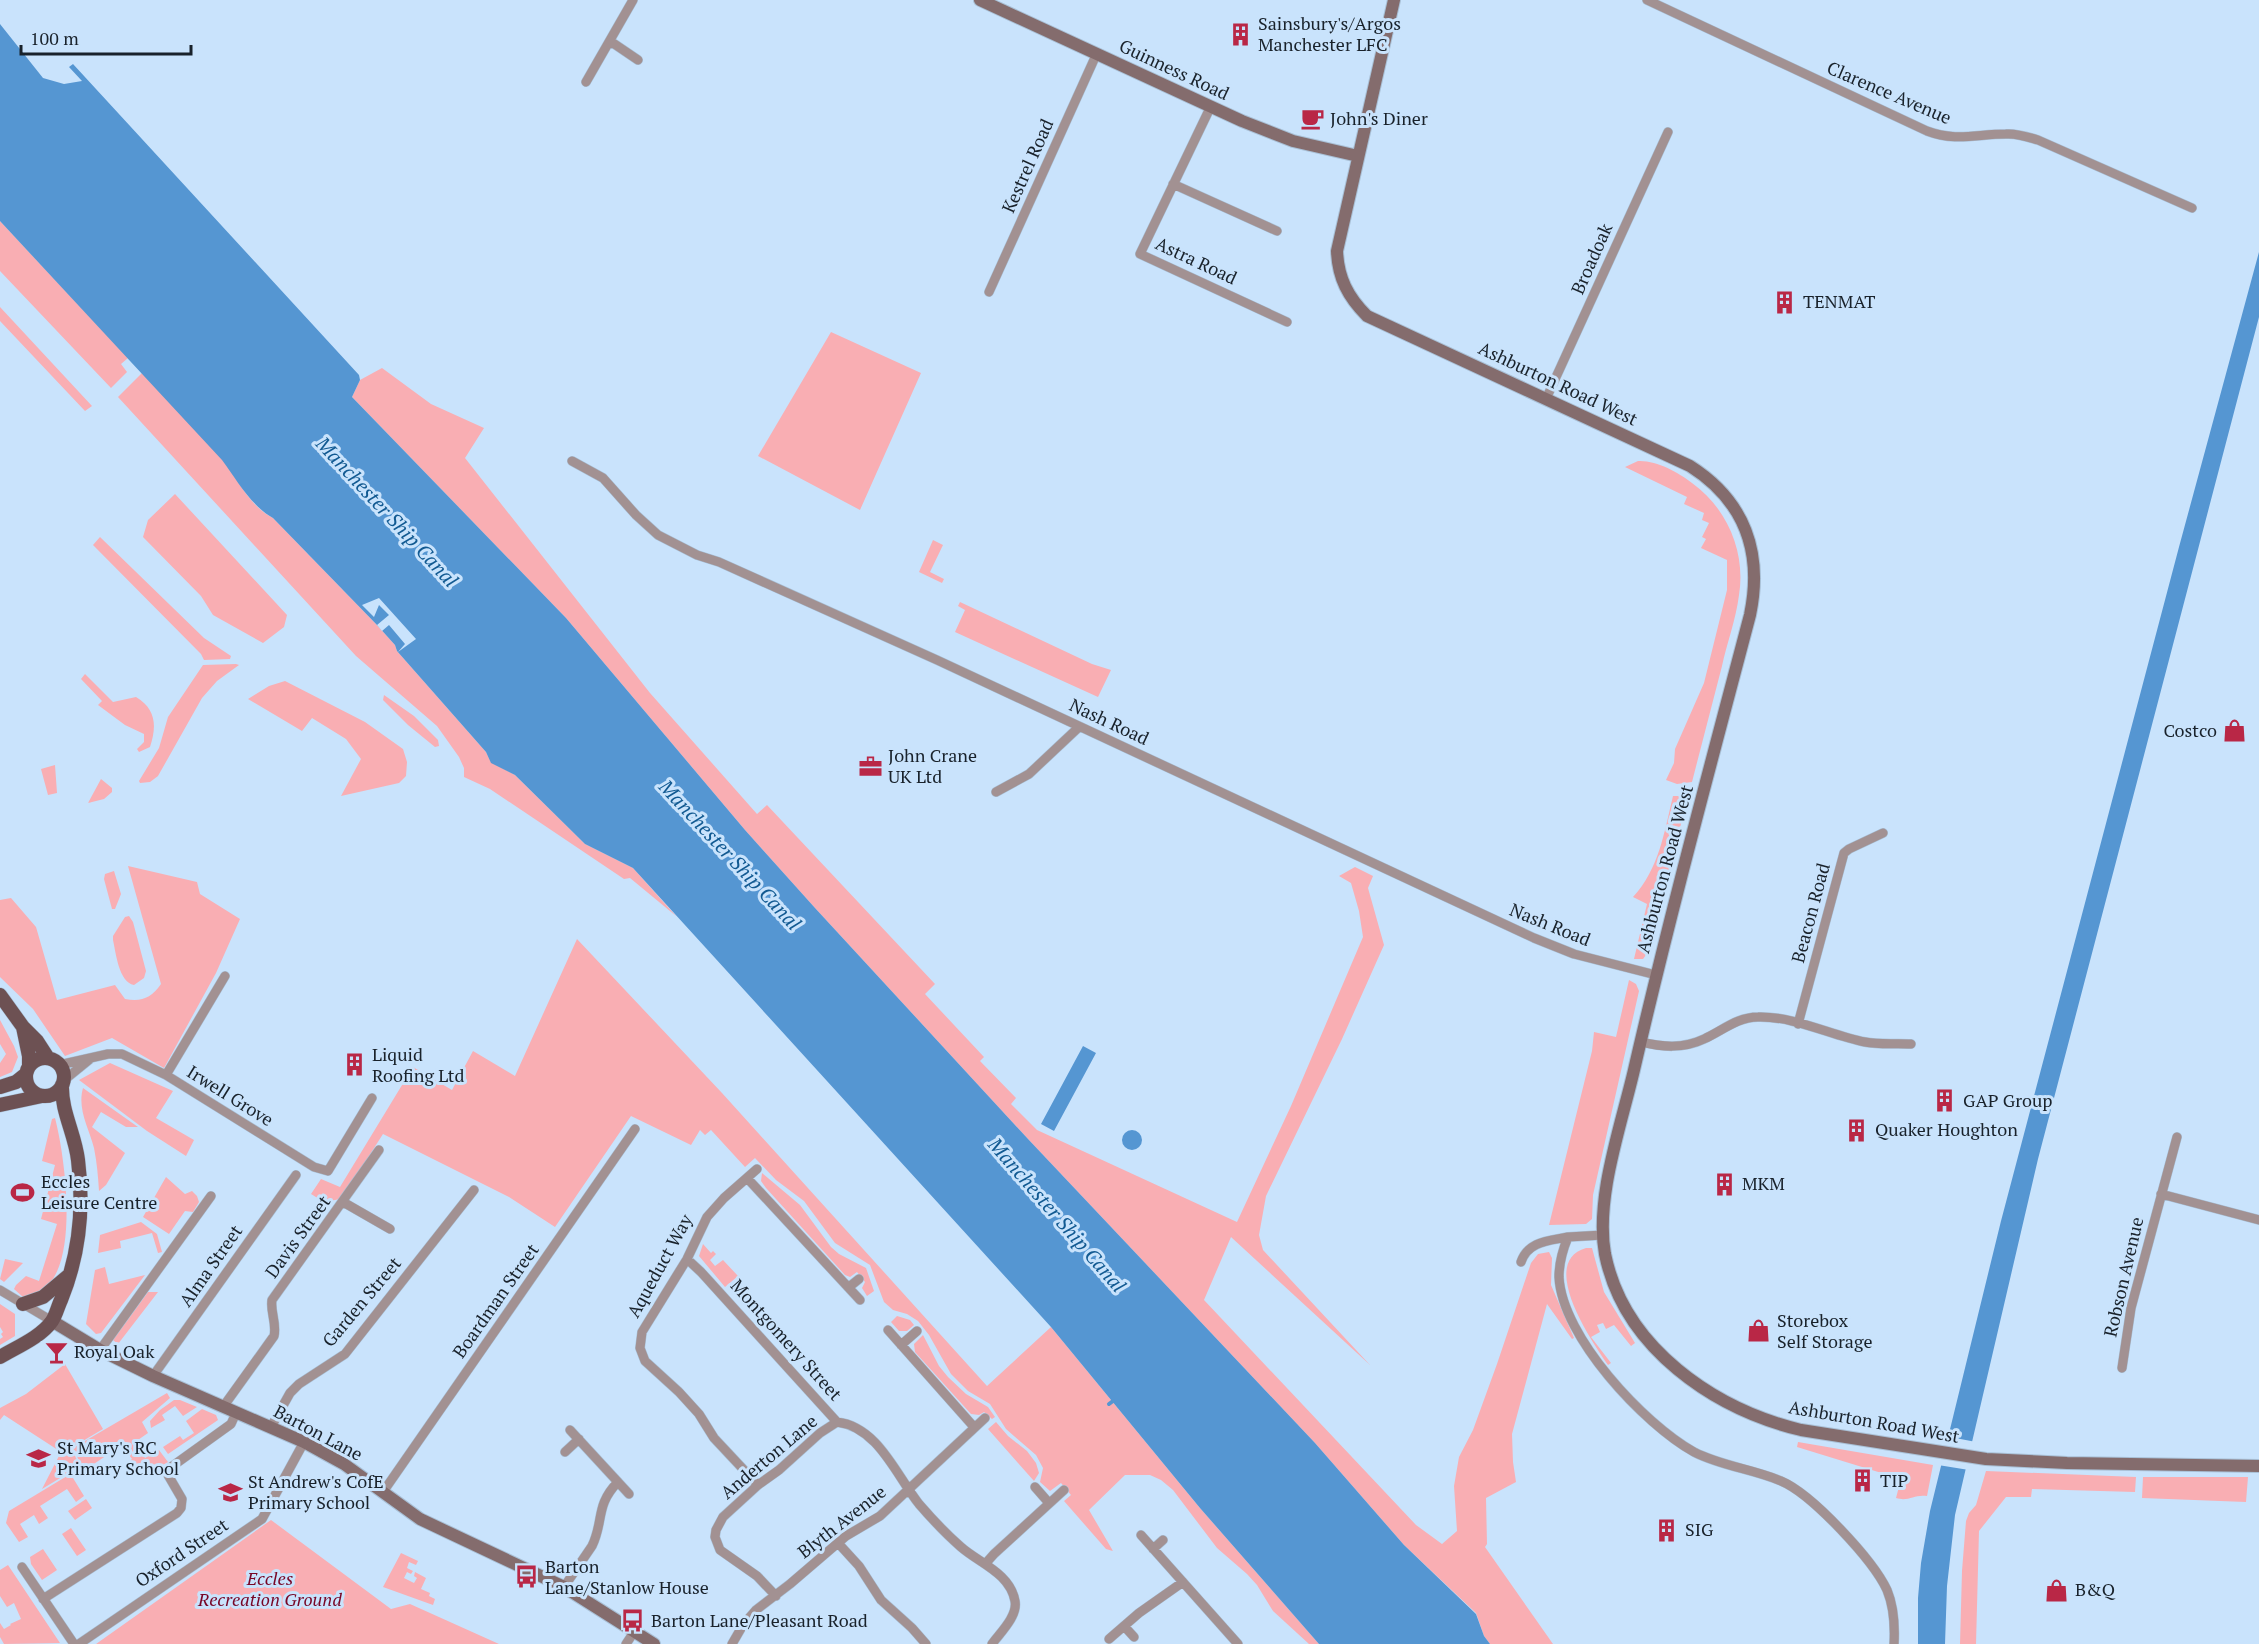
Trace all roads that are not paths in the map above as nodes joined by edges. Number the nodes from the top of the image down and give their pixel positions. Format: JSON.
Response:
{"nodes":[{"id":1,"x":633,"y":0,"type":"edge"},
{"id":2,"x":980,"y":0,"type":"edge"},
{"id":3,"x":1395,"y":0,"type":"edge"},
{"id":4,"x":1647,"y":0,"type":"edge"},
{"id":5,"x":610,"y":41,"type":"junction"},
{"id":6,"x":1097,"y":53,"type":"junction"},
{"id":7,"x":638,"y":60,"type":"dead end"},
{"id":8,"x":586,"y":82,"type":"dead end"},
{"id":9,"x":1211,"y":106,"type":"junction"},
{"id":10,"x":1668,"y":132,"type":"dead end"},
{"id":11,"x":1359,"y":156,"type":"junction"},
{"id":12,"x":1173,"y":184,"type":"junction"},
{"id":13,"x":2192,"y":208,"type":"dead end"},
{"id":14,"x":1277,"y":231,"type":"dead end"},
{"id":15,"x":989,"y":292,"type":"dead end"},
{"id":16,"x":1287,"y":322,"type":"dead end"},
{"id":17,"x":1546,"y":399,"type":"junction"},
{"id":18,"x":572,"y":461,"type":"dead end"},
{"id":19,"x":1079,"y":727,"type":"junction"},
{"id":20,"x":996,"y":792,"type":"dead end"},
{"id":21,"x":1883,"y":833,"type":"dead end"},
{"id":22,"x":1656,"y":975,"type":"junction"},
{"id":23,"x":225,"y":976,"type":"dead end"},
{"id":24,"x":0,"y":995,"type":"edge"},
{"id":25,"x":1798,"y":1024,"type":"junction"},
{"id":26,"x":23,"y":1027,"type":"junction"},
{"id":27,"x":1641,"y":1042,"type":"junction"},
{"id":28,"x":1911,"y":1044,"type":"dead end"},
{"id":29,"x":90,"y":1059,"type":"junction"},
{"id":30,"x":54,"y":1062,"type":"junction"},
{"id":31,"x":27,"y":1070,"type":"junction"},
{"id":32,"x":166,"y":1075,"type":"junction"},
{"id":33,"x":63,"y":1083,"type":"junction"},
{"id":34,"x":0,"y":1087,"type":"edge"},
{"id":35,"x":42,"y":1096,"type":"junction"},
{"id":36,"x":372,"y":1098,"type":"dead end"},
{"id":37,"x":0,"y":1105,"type":"edge"},
{"id":38,"x":635,"y":1129,"type":"dead end"},
{"id":39,"x":2177,"y":1137,"type":"dead end"},
{"id":40,"x":379,"y":1150,"type":"dead end"},
{"id":41,"x":757,"y":1169,"type":"dead end"},
{"id":42,"x":296,"y":1175,"type":"dead end"},
{"id":43,"x":747,"y":1178,"type":"junction"},
{"id":44,"x":474,"y":1190,"type":"dead end"},
{"id":45,"x":2161,"y":1194,"type":"junction"},
{"id":46,"x":211,"y":1196,"type":"dead end"},
{"id":47,"x":343,"y":1202,"type":"junction"},
{"id":48,"x":2259,"y":1220,"type":"edge"},
{"id":49,"x":390,"y":1229,"type":"dead end"},
{"id":50,"x":1603,"y":1235,"type":"junction"},
{"id":51,"x":1568,"y":1237,"type":"junction"},
{"id":52,"x":687,"y":1259,"type":"junction"},
{"id":53,"x":1521,"y":1262,"type":"dead end"},
{"id":54,"x":70,"y":1274,"type":"junction"},
{"id":55,"x":859,"y":1279,"type":"dead end"},
{"id":56,"x":849,"y":1287,"type":"junction"},
{"id":57,"x":0,"y":1290,"type":"edge"},
{"id":58,"x":860,"y":1300,"type":"dead end"},
{"id":59,"x":23,"y":1304,"type":"junction"},
{"id":60,"x":52,"y":1321,"type":"junction"},
{"id":61,"x":888,"y":1330,"type":"dead end"},
{"id":62,"x":917,"y":1331,"type":"dead end"},
{"id":63,"x":902,"y":1345,"type":"junction"},
{"id":64,"x":100,"y":1350,"type":"junction"},
{"id":65,"x":0,"y":1357,"type":"edge"},
{"id":66,"x":2122,"y":1368,"type":"dead end"},
{"id":67,"x":153,"y":1376,"type":"junction"},
{"id":68,"x":223,"y":1407,"type":"junction"},
{"id":69,"x":236,"y":1413,"type":"junction"},
{"id":70,"x":985,"y":1418,"type":"dead end"},
{"id":71,"x":837,"y":1422,"type":"junction"},
{"id":72,"x":271,"y":1427,"type":"junction"},
{"id":73,"x":975,"y":1427,"type":"junction"},
{"id":74,"x":570,"y":1430,"type":"dead end"},
{"id":75,"x":579,"y":1439,"type":"junction"},
{"id":76,"x":304,"y":1442,"type":"junction"},
{"id":77,"x":566,"y":1452,"type":"dead end"},
{"id":78,"x":2259,"y":1466,"type":"edge"},
{"id":79,"x":618,"y":1482,"type":"junction"},
{"id":80,"x":758,"y":1485,"type":"junction"},
{"id":81,"x":1035,"y":1487,"type":"dead end"},
{"id":82,"x":910,"y":1489,"type":"junction"},
{"id":83,"x":1064,"y":1490,"type":"dead end"},
{"id":84,"x":383,"y":1492,"type":"junction"},
{"id":85,"x":629,"y":1494,"type":"dead end"},
{"id":86,"x":1049,"y":1503,"type":"junction"},
{"id":87,"x":1141,"y":1535,"type":"dead end"},
{"id":88,"x":1163,"y":1540,"type":"dead end"},
{"id":89,"x":838,"y":1543,"type":"junction"},
{"id":90,"x":1153,"y":1549,"type":"junction"},
{"id":91,"x":986,"y":1563,"type":"junction"},
{"id":92,"x":22,"y":1567,"type":"dead end"},
{"id":93,"x":1183,"y":1582,"type":"junction"},
{"id":94,"x":564,"y":1587,"type":"junction"},
{"id":95,"x":776,"y":1596,"type":"junction"},
{"id":96,"x":43,"y":1599,"type":"junction"},
{"id":97,"x":1124,"y":1626,"type":"junction"},
{"id":98,"x":634,"y":1632,"type":"junction"},
{"id":99,"x":1134,"y":1637,"type":"dead end"},
{"id":100,"x":1109,"y":1639,"type":"dead end"},
{"id":101,"x":74,"y":1644,"type":"edge"},
{"id":102,"x":79,"y":1644,"type":"edge"},
{"id":103,"x":626,"y":1644,"type":"edge"},
{"id":104,"x":654,"y":1644,"type":"edge"},
{"id":105,"x":732,"y":1644,"type":"edge"},
{"id":106,"x":926,"y":1644,"type":"edge"},
{"id":107,"x":992,"y":1644,"type":"edge"},
{"id":108,"x":1238,"y":1644,"type":"edge"},
{"id":109,"x":1894,"y":1644,"type":"edge"}],
"edges":[{"from":1,"to":5,"type":"street"},
{"from":2,"to":6,"type":"main road","name":"Guinness Road"},
{"from":3,"to":11,"type":"main road","name":"Ashburton Road West"},
{"from":4,"to":13,"type":"street","name":"Clarence Avenue"},
{"from":5,"to":7,"type":"street"},
{"from":5,"to":8,"type":"street"},
{"from":6,"to":9,"type":"main road","name":"Guinness Road"},
{"from":6,"to":15,"type":"street","name":"Kestrel Road"},
{"from":9,"to":11,"type":"main road","name":"Guinness Road"},
{"from":9,"to":12,"type":"street","name":"Astra Road"},
{"from":10,"to":17,"type":"street","name":"Broadoak"},
{"from":11,"to":17,"type":"main road","name":"Ashburton Road West"},
{"from":12,"to":14,"type":"street"},
{"from":12,"to":16,"type":"street","name":"Astra Road"},
{"from":17,"to":22,"type":"main road","name":"Ashburton Road West"},
{"from":18,"to":19,"type":"street","name":"Nash Road"},
{"from":19,"to":20,"type":"street"},
{"from":19,"to":22,"type":"street","name":"Nash Road"},
{"from":21,"to":25,"type":"street","name":"Beacon Road"},
{"from":22,"to":27,"type":"main road","name":"Ashburton Road West"},
{"from":23,"to":32,"type":"street"},
{"from":24,"to":26,"type":"main road"},
{"from":25,"to":27,"type":"street"},
{"from":25,"to":28,"type":"street"},
{"from":26,"to":30,"type":"main road"},
{"from":26,"to":31,"type":"main road"},
{"from":27,"to":50,"type":"main road","name":"Ashburton Road West"},
{"from":29,"to":30,"type":"street","name":"Irwell Grove"},
{"from":29,"to":32,"type":"street","name":"Irwell Grove"},
{"from":29,"to":33,"type":"street","name":"Irwell Grove"},
{"from":30,"to":31,"type":"main road"},
{"from":30,"to":33,"type":"main road"},
{"from":31,"to":34,"type":"main road"},
{"from":31,"to":35,"type":"main road"},
{"from":32,"to":36,"type":"street","name":"Irwell Grove"},
{"from":33,"to":35,"type":"main road"},
{"from":33,"to":54,"type":"main road"},
{"from":35,"to":37,"type":"main road"},
{"from":38,"to":84,"type":"street","name":"Boardman Street"},
{"from":39,"to":45,"type":"street","name":"Robson Avenue"},
{"from":40,"to":47,"type":"street","name":"Davis Street"},
{"from":41,"to":43,"type":"street","name":"Aqueduct Way"},
{"from":42,"to":67,"type":"street","name":"Alma Street"},
{"from":43,"to":52,"type":"street","name":"Aqueduct Way"},
{"from":43,"to":56,"type":"street"},
{"from":44,"to":72,"type":"street","name":"Garden Street"},
{"from":45,"to":48,"type":"street"},
{"from":45,"to":66,"type":"street","name":"Robson Avenue"},
{"from":46,"to":64,"type":"street"},
{"from":47,"to":49,"type":"street"},
{"from":47,"to":68,"type":"street","name":"Davis Street"},
{"from":50,"to":51,"type":"street"},
{"from":50,"to":78,"type":"main road","name":"Ashburton Road West"},
{"from":51,"to":53,"type":"street"},
{"from":51,"to":109,"type":"street"},
{"from":52,"to":71,"type":"street","name":"Montgomery Street"},
{"from":52,"to":80,"type":"street","name":"Aqueduct Way"},
{"from":54,"to":59,"type":"main road"},
{"from":54,"to":60,"type":"main road"},
{"from":55,"to":56,"type":"street"},
{"from":56,"to":58,"type":"street"},
{"from":57,"to":59,"type":"street"},
{"from":59,"to":60,"type":"street"},
{"from":60,"to":64,"type":"main road","name":"Barton Lane"},
{"from":60,"to":65,"type":"main road"},
{"from":61,"to":63,"type":"street"},
{"from":62,"to":63,"type":"street"},
{"from":63,"to":73,"type":"street"},
{"from":64,"to":67,"type":"main road","name":"Barton Lane"},
{"from":67,"to":68,"type":"main road","name":"Barton Lane"},
{"from":68,"to":69,"type":"main road","name":"Barton Lane"},
{"from":69,"to":72,"type":"main road","name":"Barton Lane"},
{"from":69,"to":96,"type":"street"},
{"from":70,"to":73,"type":"street","name":"Blyth Avenue"},
{"from":71,"to":80,"type":"street","name":"Anderton Lane"},
{"from":71,"to":82,"type":"street","name":"Montgomery Street"},
{"from":72,"to":76,"type":"main road","name":"Barton Lane"},
{"from":73,"to":82,"type":"street","name":"Blyth Avenue"},
{"from":74,"to":75,"type":"street"},
{"from":75,"to":77,"type":"street"},
{"from":75,"to":79,"type":"street"},
{"from":76,"to":84,"type":"main road","name":"Barton Lane"},
{"from":76,"to":102,"type":"street","name":"Oxford Street"},
{"from":79,"to":85,"type":"street"},
{"from":79,"to":94,"type":"street"},
{"from":80,"to":95,"type":"street","name":"Anderton Lane"},
{"from":81,"to":86,"type":"street"},
{"from":82,"to":89,"type":"street","name":"Blyth Avenue"},
{"from":82,"to":91,"type":"street","name":"Montgomery Street"},
{"from":83,"to":86,"type":"street"},
{"from":84,"to":94,"type":"main road","name":"Barton Lane"},
{"from":86,"to":91,"type":"street"},
{"from":87,"to":90,"type":"street"},
{"from":88,"to":90,"type":"street"},
{"from":89,"to":95,"type":"street","name":"Blyth Avenue"},
{"from":89,"to":106,"type":"street"},
{"from":90,"to":93,"type":"street"},
{"from":91,"to":107,"type":"street","name":"Montgomery Street"},
{"from":92,"to":96,"type":"street"},
{"from":93,"to":97,"type":"street"},
{"from":93,"to":108,"type":"street"},
{"from":94,"to":98,"type":"main road","name":"Barton Lane"},
{"from":95,"to":105,"type":"street","name":"Blyth Avenue"},
{"from":96,"to":101,"type":"street"},
{"from":97,"to":99,"type":"street"},
{"from":97,"to":100,"type":"street"},
{"from":98,"to":103,"type":"street"},
{"from":98,"to":104,"type":"main road","name":"Barton Lane"}]}
